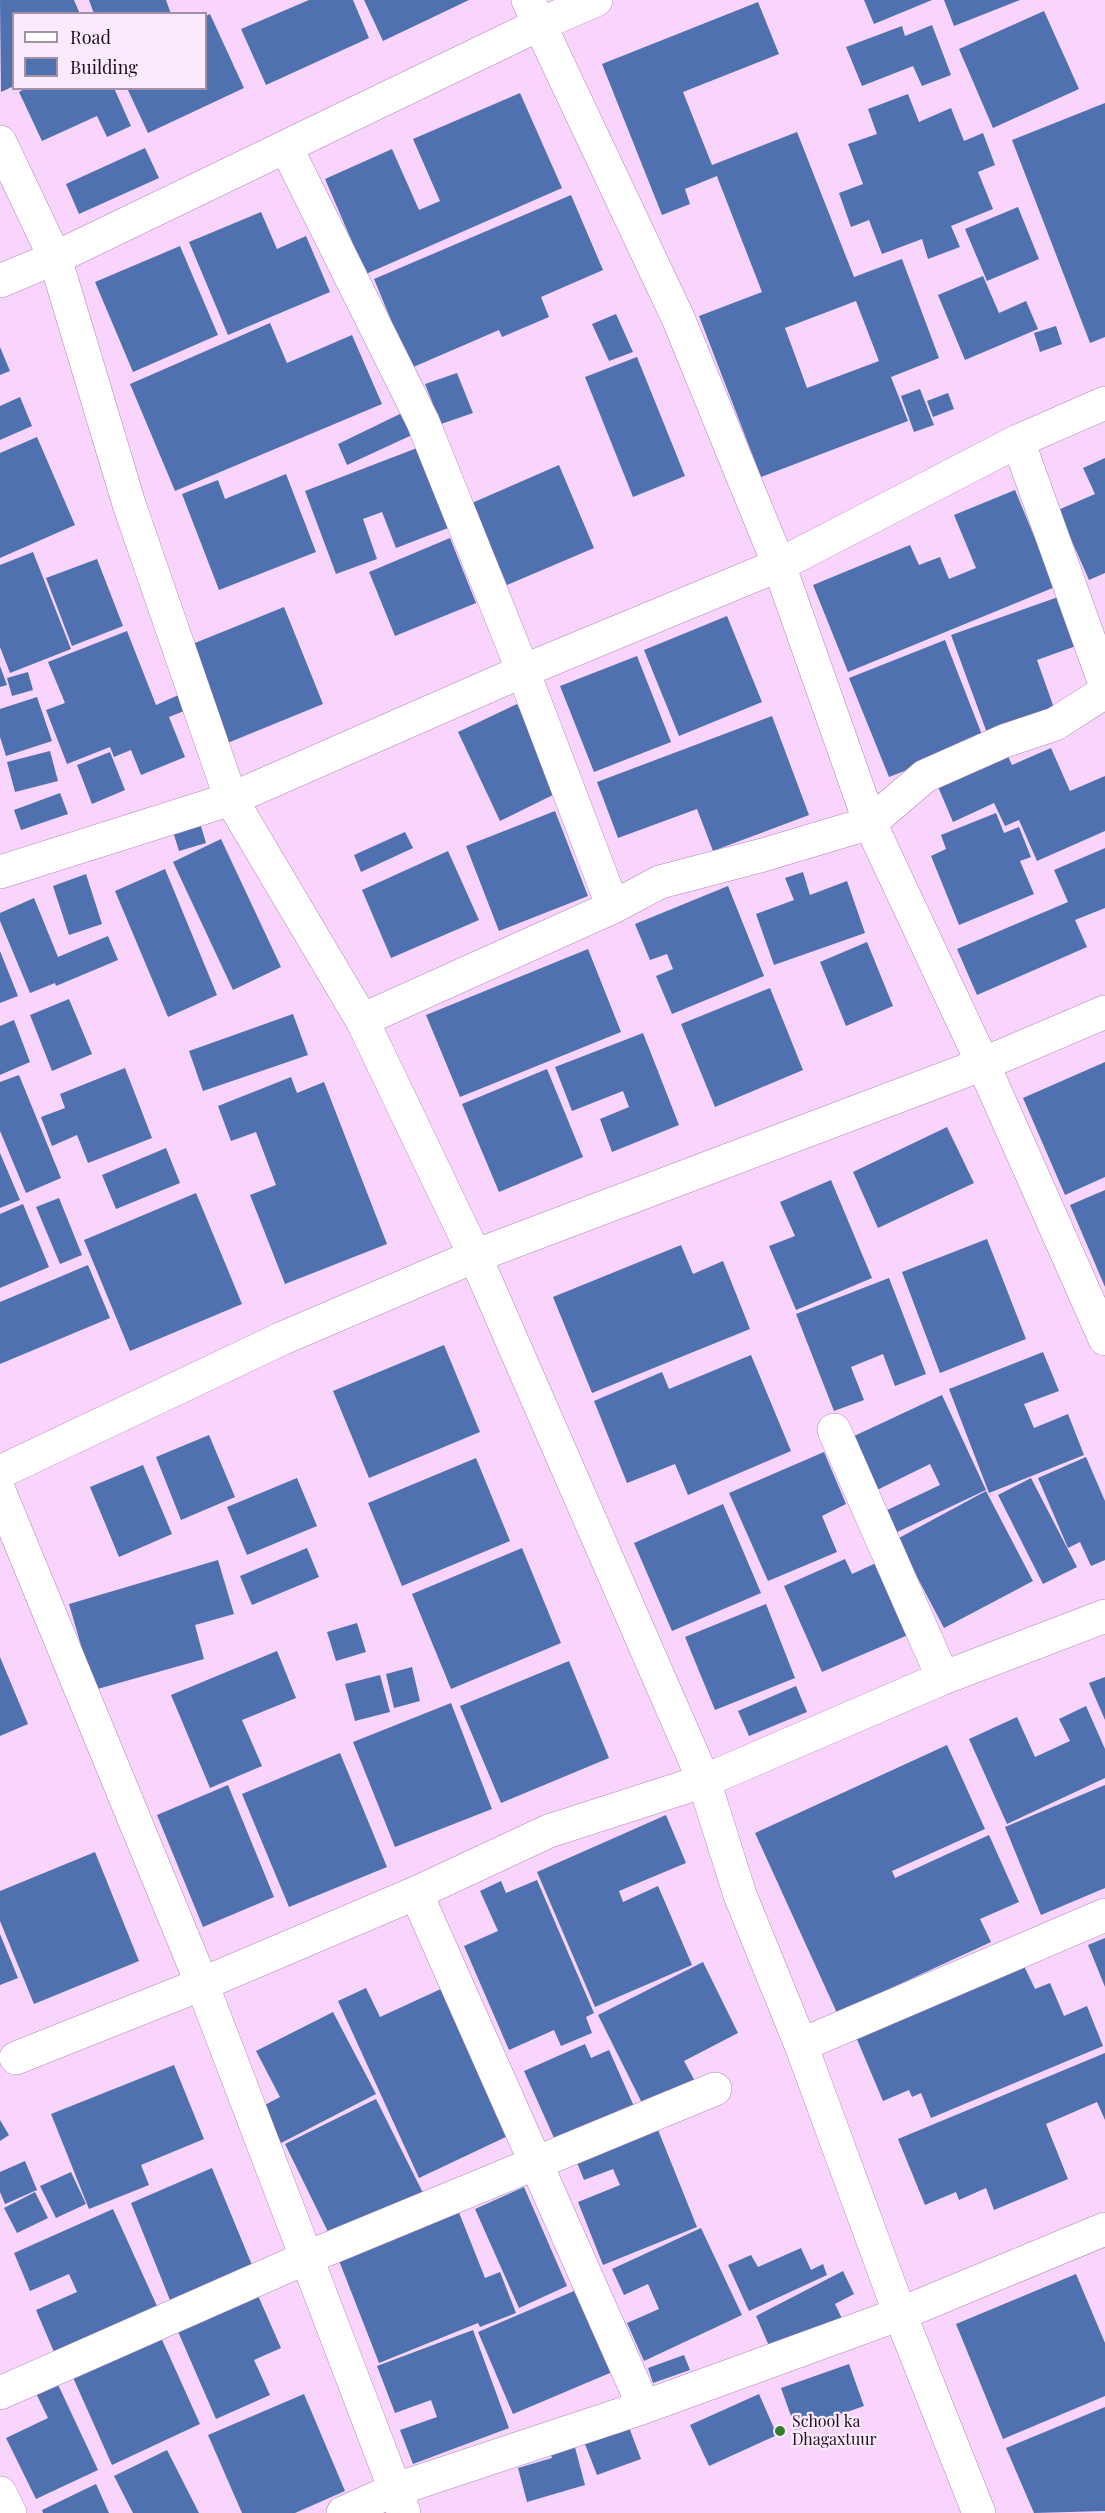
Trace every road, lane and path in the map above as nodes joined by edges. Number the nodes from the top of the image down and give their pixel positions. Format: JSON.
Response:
{"nodes":[{"id":1,"x":596,"y":0,"type":"edge"},
{"id":2,"x":533,"y":13,"type":"edge"},
{"id":3,"x":0,"y":142,"type":"edge"},
{"id":4,"x":286,"y":147,"type":"junction"},
{"id":5,"x":55,"y":258,"type":"junction"},
{"id":6,"x":0,"y":281,"type":"edge"},
{"id":7,"x":1105,"y":403,"type":"edge"},
{"id":8,"x":1018,"y":441,"type":"junction"},
{"id":9,"x":779,"y":565,"type":"junction"},
{"id":10,"x":523,"y":671,"type":"junction"},
{"id":11,"x":1105,"y":684,"type":"edge"},
{"id":12,"x":1105,"y":692,"type":"edge"},
{"id":13,"x":231,"y":799,"type":"junction"},
{"id":14,"x":870,"y":823,"type":"junction"},
{"id":15,"x":0,"y":872,"type":"edge"},
{"id":16,"x":613,"y":907,"type":"junction"},
{"id":17,"x":1105,"y":1011,"type":"edge"},
{"id":18,"x":362,"y":1020,"type":"junction"},
{"id":19,"x":983,"y":1064,"type":"junction"},
{"id":20,"x":475,"y":1256,"type":"junction"},
{"id":21,"x":1105,"y":1339,"type":"edge"},
{"id":22,"x":834,"y":1430,"type":"dead end"},
{"id":23,"x":0,"y":1472,"type":"edge"},
{"id":24,"x":0,"y":1494,"type":"edge"},
{"id":25,"x":1105,"y":1616,"type":"edge"},
{"id":26,"x":943,"y":1678,"type":"junction"},
{"id":27,"x":704,"y":1780,"type":"junction"},
{"id":28,"x":416,"y":1893,"type":"junction"},
{"id":29,"x":1105,"y":1915,"type":"edge"},
{"id":30,"x":202,"y":1984,"type":"junction"},
{"id":31,"x":801,"y":2045,"type":"junction"},
{"id":32,"x":16,"y":2058,"type":"dead end"},
{"id":33,"x":715,"y":2089,"type":"dead end"},
{"id":34,"x":536,"y":2164,"type":"junction"},
{"id":35,"x":1105,"y":2229,"type":"edge"},
{"id":36,"x":306,"y":2258,"type":"junction"},
{"id":37,"x":900,"y":2314,"type":"junction"},
{"id":38,"x":0,"y":2393,"type":"edge"},
{"id":39,"x":644,"y":2407,"type":"junction"},
{"id":40,"x":0,"y":2493,"type":"edge"},
{"id":41,"x":399,"y":2502,"type":"edge"},
{"id":42,"x":10,"y":2513,"type":"edge"},
{"id":43,"x":343,"y":2513,"type":"edge"},
{"id":44,"x":979,"y":2513,"type":"edge"}],
"edges":[{"from":1,"to":2,"type":"street"},
{"from":2,"to":4,"type":"street"},
{"from":2,"to":9,"type":"street"},
{"from":3,"to":5,"type":"street"},
{"from":4,"to":5,"type":"street"},
{"from":4,"to":10,"type":"street"},
{"from":5,"to":6,"type":"street"},
{"from":5,"to":13,"type":"street"},
{"from":7,"to":8,"type":"street"},
{"from":8,"to":9,"type":"street"},
{"from":8,"to":11,"type":"street"},
{"from":9,"to":10,"type":"street"},
{"from":9,"to":14,"type":"street"},
{"from":10,"to":13,"type":"street"},
{"from":10,"to":16,"type":"street"},
{"from":12,"to":14,"type":"street"},
{"from":13,"to":15,"type":"street"},
{"from":13,"to":18,"type":"street"},
{"from":14,"to":16,"type":"street"},
{"from":14,"to":19,"type":"street"},
{"from":16,"to":18,"type":"street"},
{"from":17,"to":19,"type":"street"},
{"from":18,"to":20,"type":"street"},
{"from":19,"to":20,"type":"street"},
{"from":19,"to":21,"type":"street"},
{"from":20,"to":23,"type":"street"},
{"from":20,"to":27,"type":"street"},
{"from":22,"to":26,"type":"street"},
{"from":24,"to":30,"type":"street"},
{"from":25,"to":26,"type":"street"},
{"from":26,"to":27,"type":"street"},
{"from":27,"to":28,"type":"street"},
{"from":27,"to":31,"type":"street"},
{"from":28,"to":30,"type":"street"},
{"from":28,"to":34,"type":"street"},
{"from":29,"to":31,"type":"street"},
{"from":30,"to":32,"type":"street"},
{"from":30,"to":36,"type":"street"},
{"from":31,"to":37,"type":"street"},
{"from":33,"to":34,"type":"street"},
{"from":34,"to":36,"type":"street"},
{"from":34,"to":39,"type":"street"},
{"from":35,"to":37,"type":"street"},
{"from":36,"to":38,"type":"street"},
{"from":36,"to":41,"type":"street"},
{"from":37,"to":39,"type":"street"},
{"from":37,"to":44,"type":"street"},
{"from":39,"to":41,"type":"street"},
{"from":40,"to":42,"type":"street"},
{"from":41,"to":43,"type":"street"}]}
